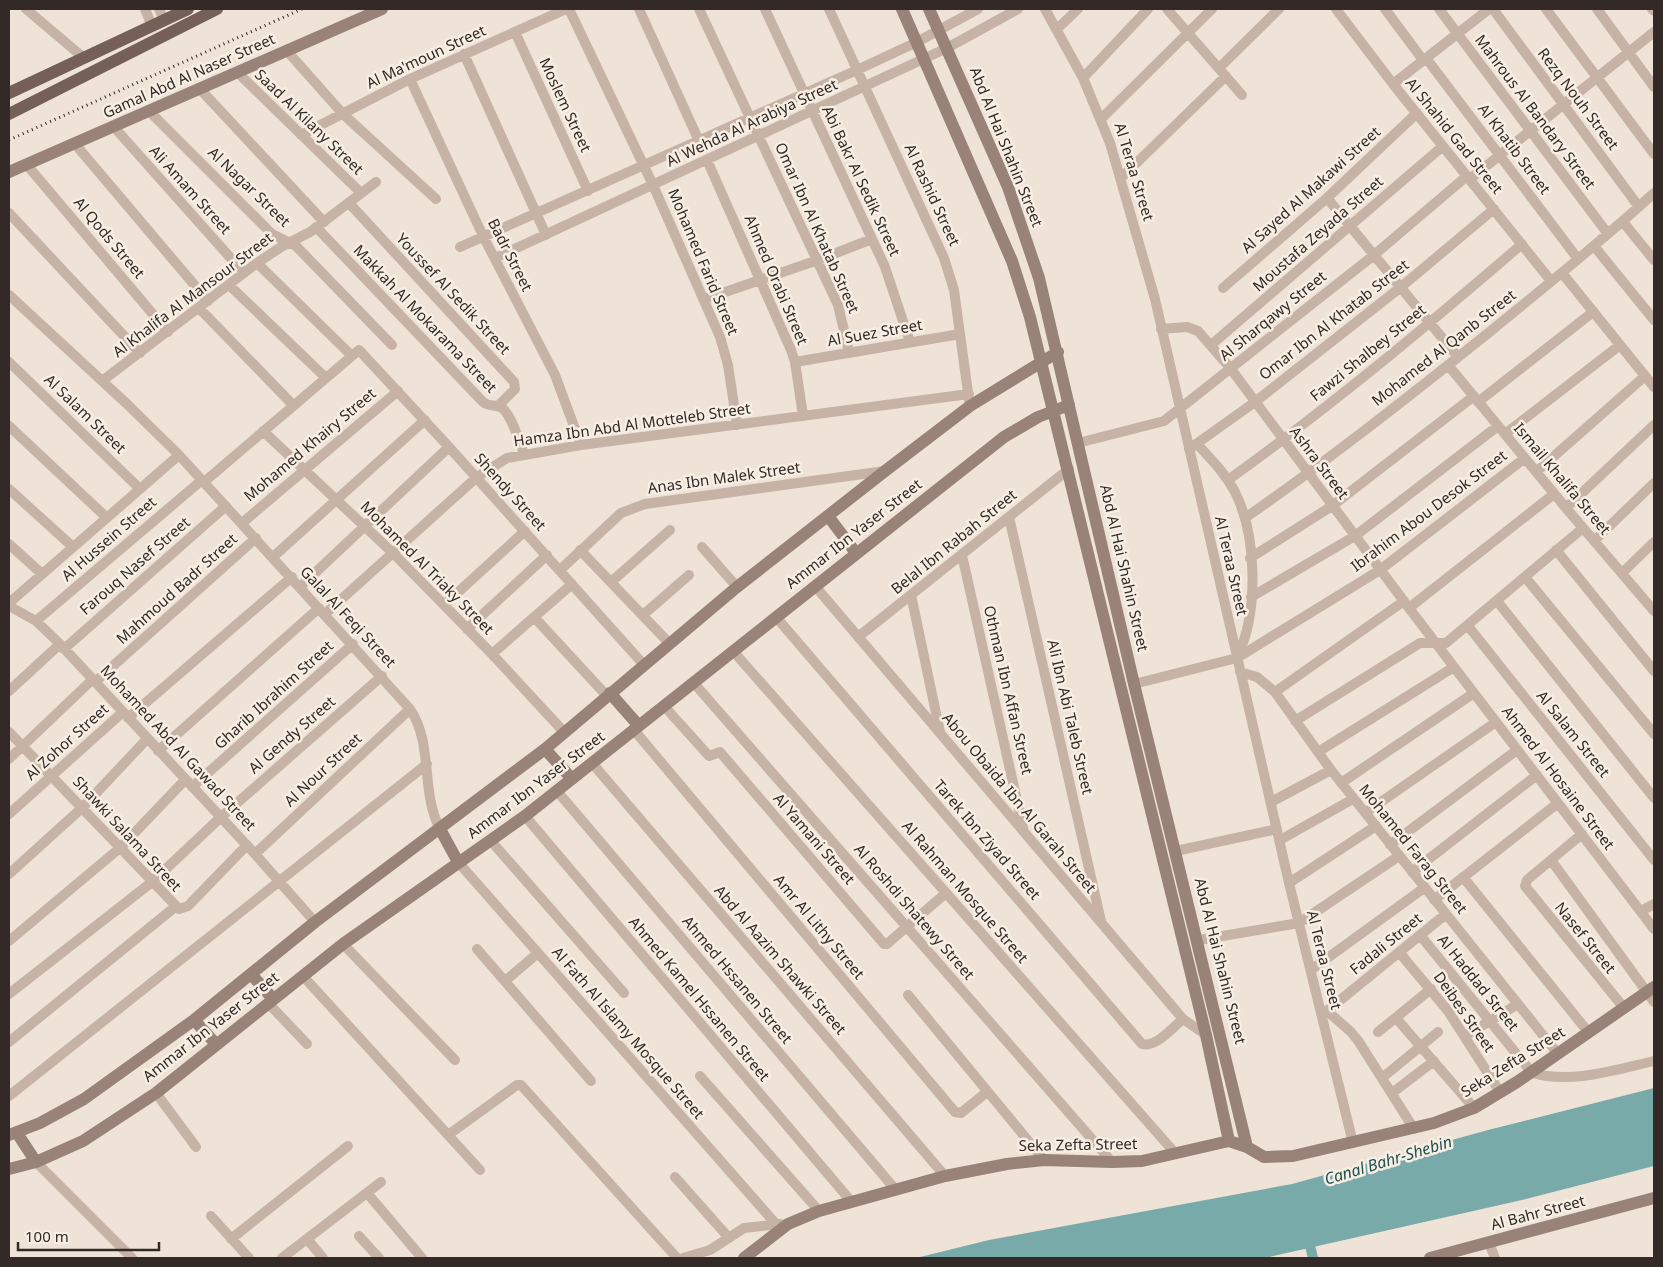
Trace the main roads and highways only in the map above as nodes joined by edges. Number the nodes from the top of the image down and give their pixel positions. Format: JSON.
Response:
{"nodes":[{"id":1,"x":188,"y":9,"type":"edge"},
{"id":2,"x":217,"y":9,"type":"edge"},
{"id":3,"x":158,"y":18,"type":"edge"},
{"id":4,"x":46,"y":76,"type":"junction"},
{"id":5,"x":54,"y":91,"type":"junction"},
{"id":6,"x":9,"y":94,"type":"edge"},
{"id":7,"x":9,"y":114,"type":"edge"}],
"edges":[{"from":1,"to":3,"type":"main road"},
{"from":2,"to":5,"type":"main road"},
{"from":3,"to":4,"type":"main road"},
{"from":4,"to":5,"type":"main road"},
{"from":4,"to":6,"type":"main road"},
{"from":5,"to":7,"type":"main road"}]}
